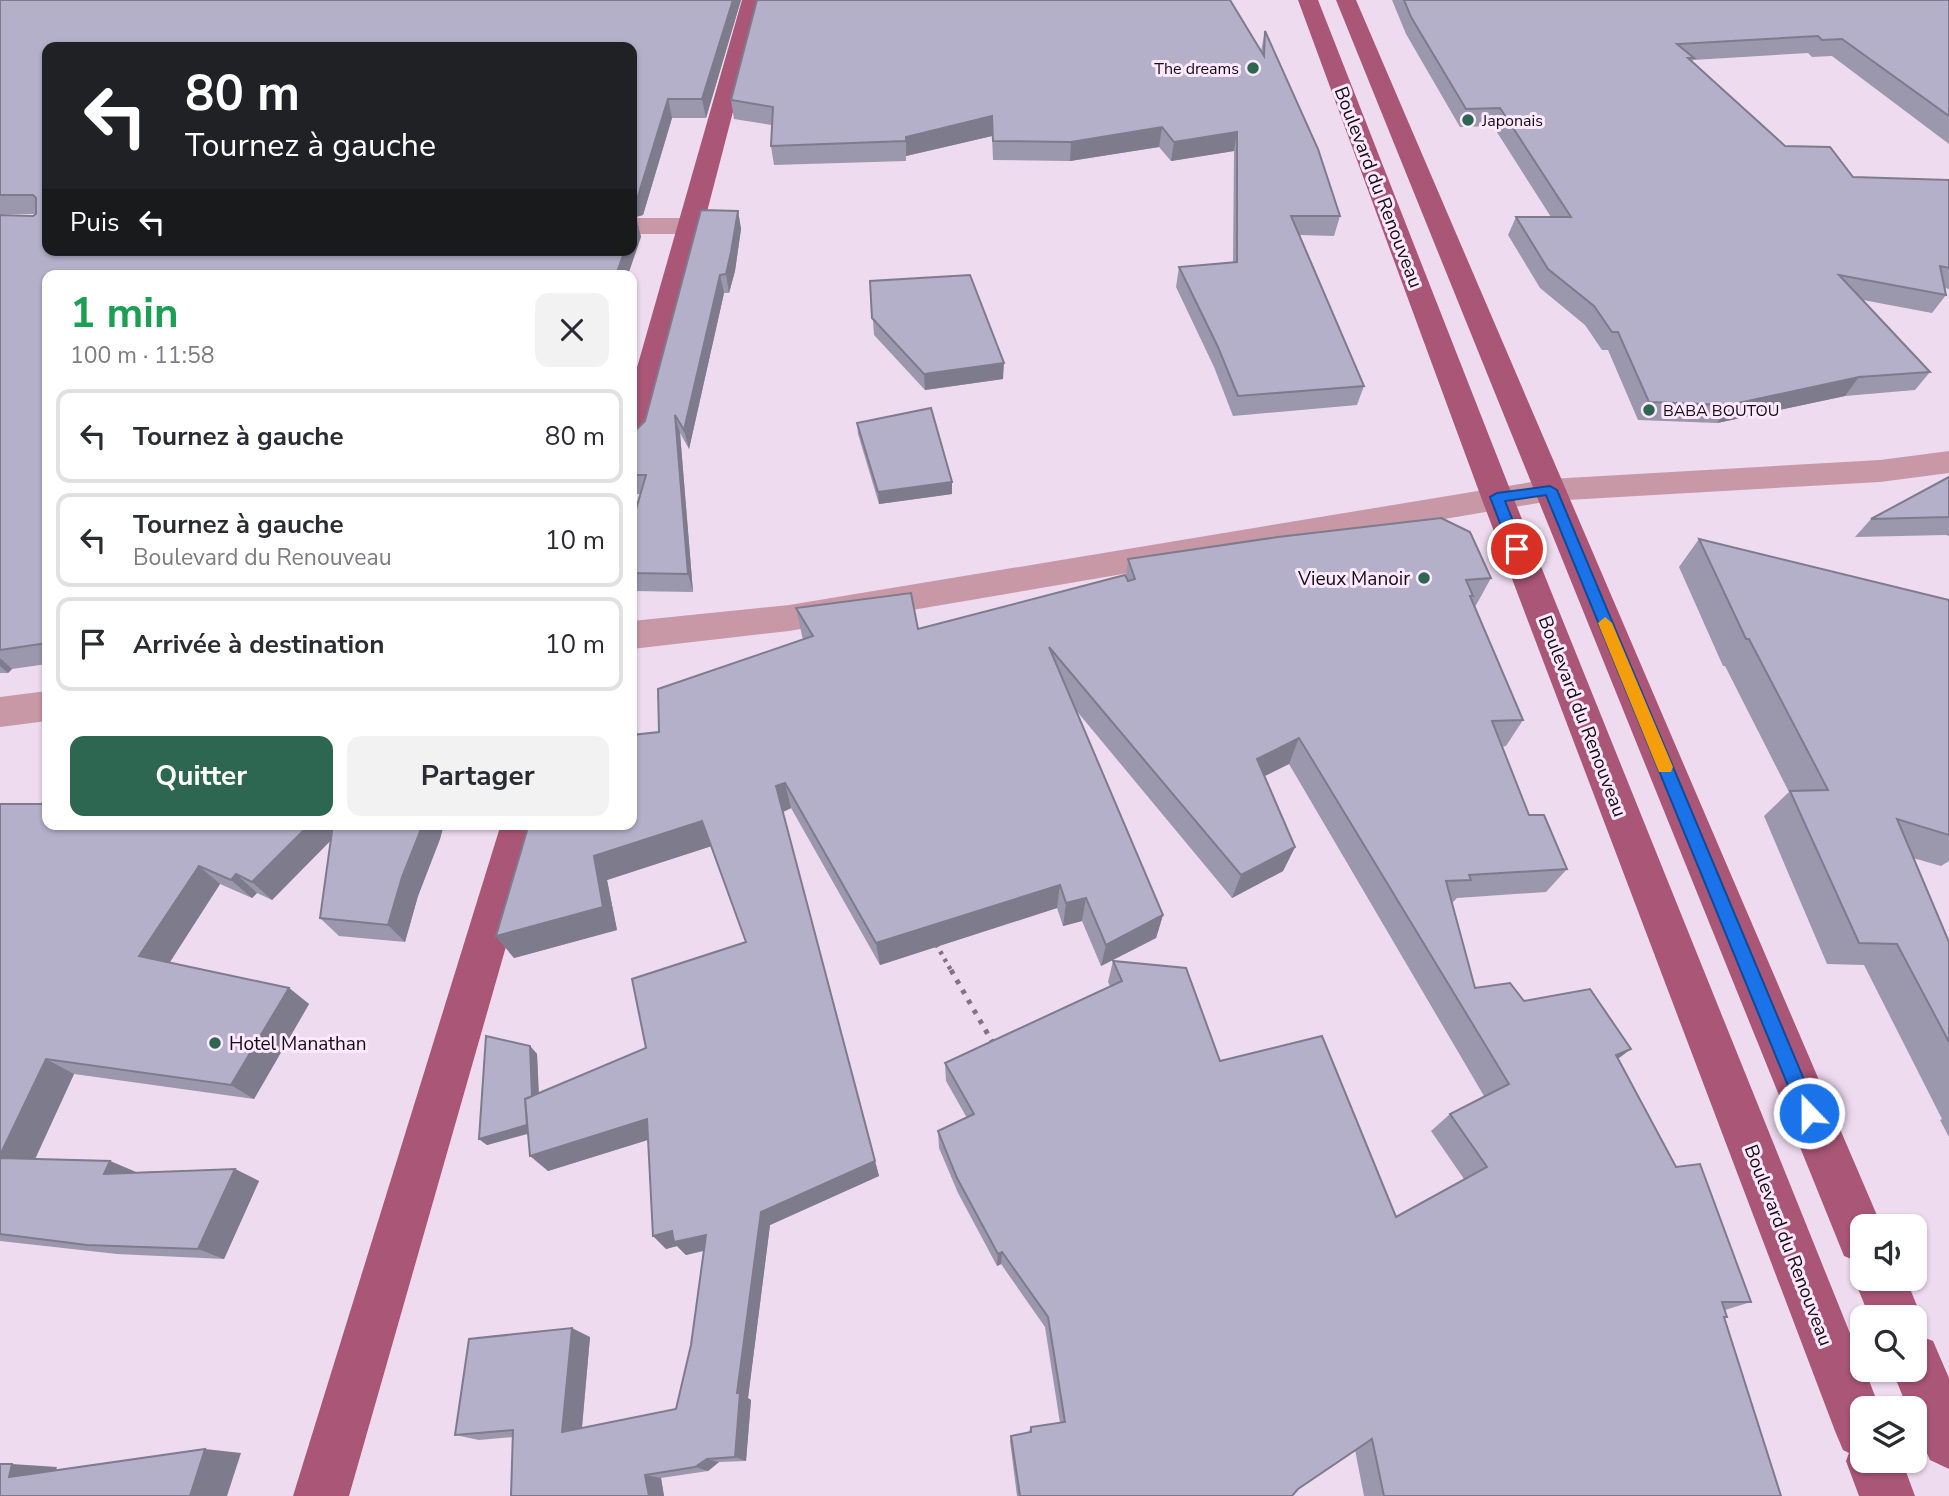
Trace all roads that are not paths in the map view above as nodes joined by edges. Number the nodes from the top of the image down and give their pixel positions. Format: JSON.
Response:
{"nodes":[{"id":1,"x":752,"y":0,"type":"edge"},
{"id":2,"x":1308,"y":0,"type":"edge"},
{"id":3,"x":1346,"y":0,"type":"edge"},
{"id":4,"x":637,"y":226,"type":"edge"},
{"id":5,"x":691,"y":226,"type":"junction"},
{"id":6,"x":637,"y":421,"type":"edge"},
{"id":7,"x":1949,"y":462,"type":"edge"},
{"id":8,"x":1550,"y":490,"type":"junction"},
{"id":9,"x":1497,"y":497,"type":"junction"},
{"id":10,"x":637,"y":634,"type":"edge"},
{"id":11,"x":42,"y":707,"type":"edge"},
{"id":12,"x":0,"y":712,"type":"edge"},
{"id":13,"x":519,"y":830,"type":"edge"},
{"id":14,"x":1852,"y":1214,"type":"edge"},
{"id":15,"x":1924,"y":1382,"type":"edge"},
{"id":16,"x":1850,"y":1400,"type":"edge"},
{"id":17,"x":1949,"y":1441,"type":"edge"},
{"id":18,"x":1878,"y":1473,"type":"edge"},
{"id":19,"x":321,"y":1496,"type":"edge"},
{"id":20,"x":1887,"y":1496,"type":"edge"}],
"edges":[{"from":1,"to":5,"type":"main road"},
{"from":2,"to":9,"type":"main road","name":"Boulevard du Renouveau"},
{"from":3,"to":8,"type":"main road","name":"Boulevard du Renouveau"},
{"from":4,"to":5,"type":"street"},
{"from":5,"to":6,"type":"main road"},
{"from":7,"to":8,"type":"street"},
{"from":8,"to":9,"type":"street"},
{"from":8,"to":14,"type":"main road","name":"Boulevard du Renouveau"},
{"from":9,"to":10,"type":"street"},
{"from":9,"to":16,"type":"main road","name":"Boulevard du Renouveau"},
{"from":11,"to":12,"type":"street"},
{"from":13,"to":19,"type":"main road"},
{"from":15,"to":17,"type":"main road"},
{"from":18,"to":20,"type":"main road"}]}
